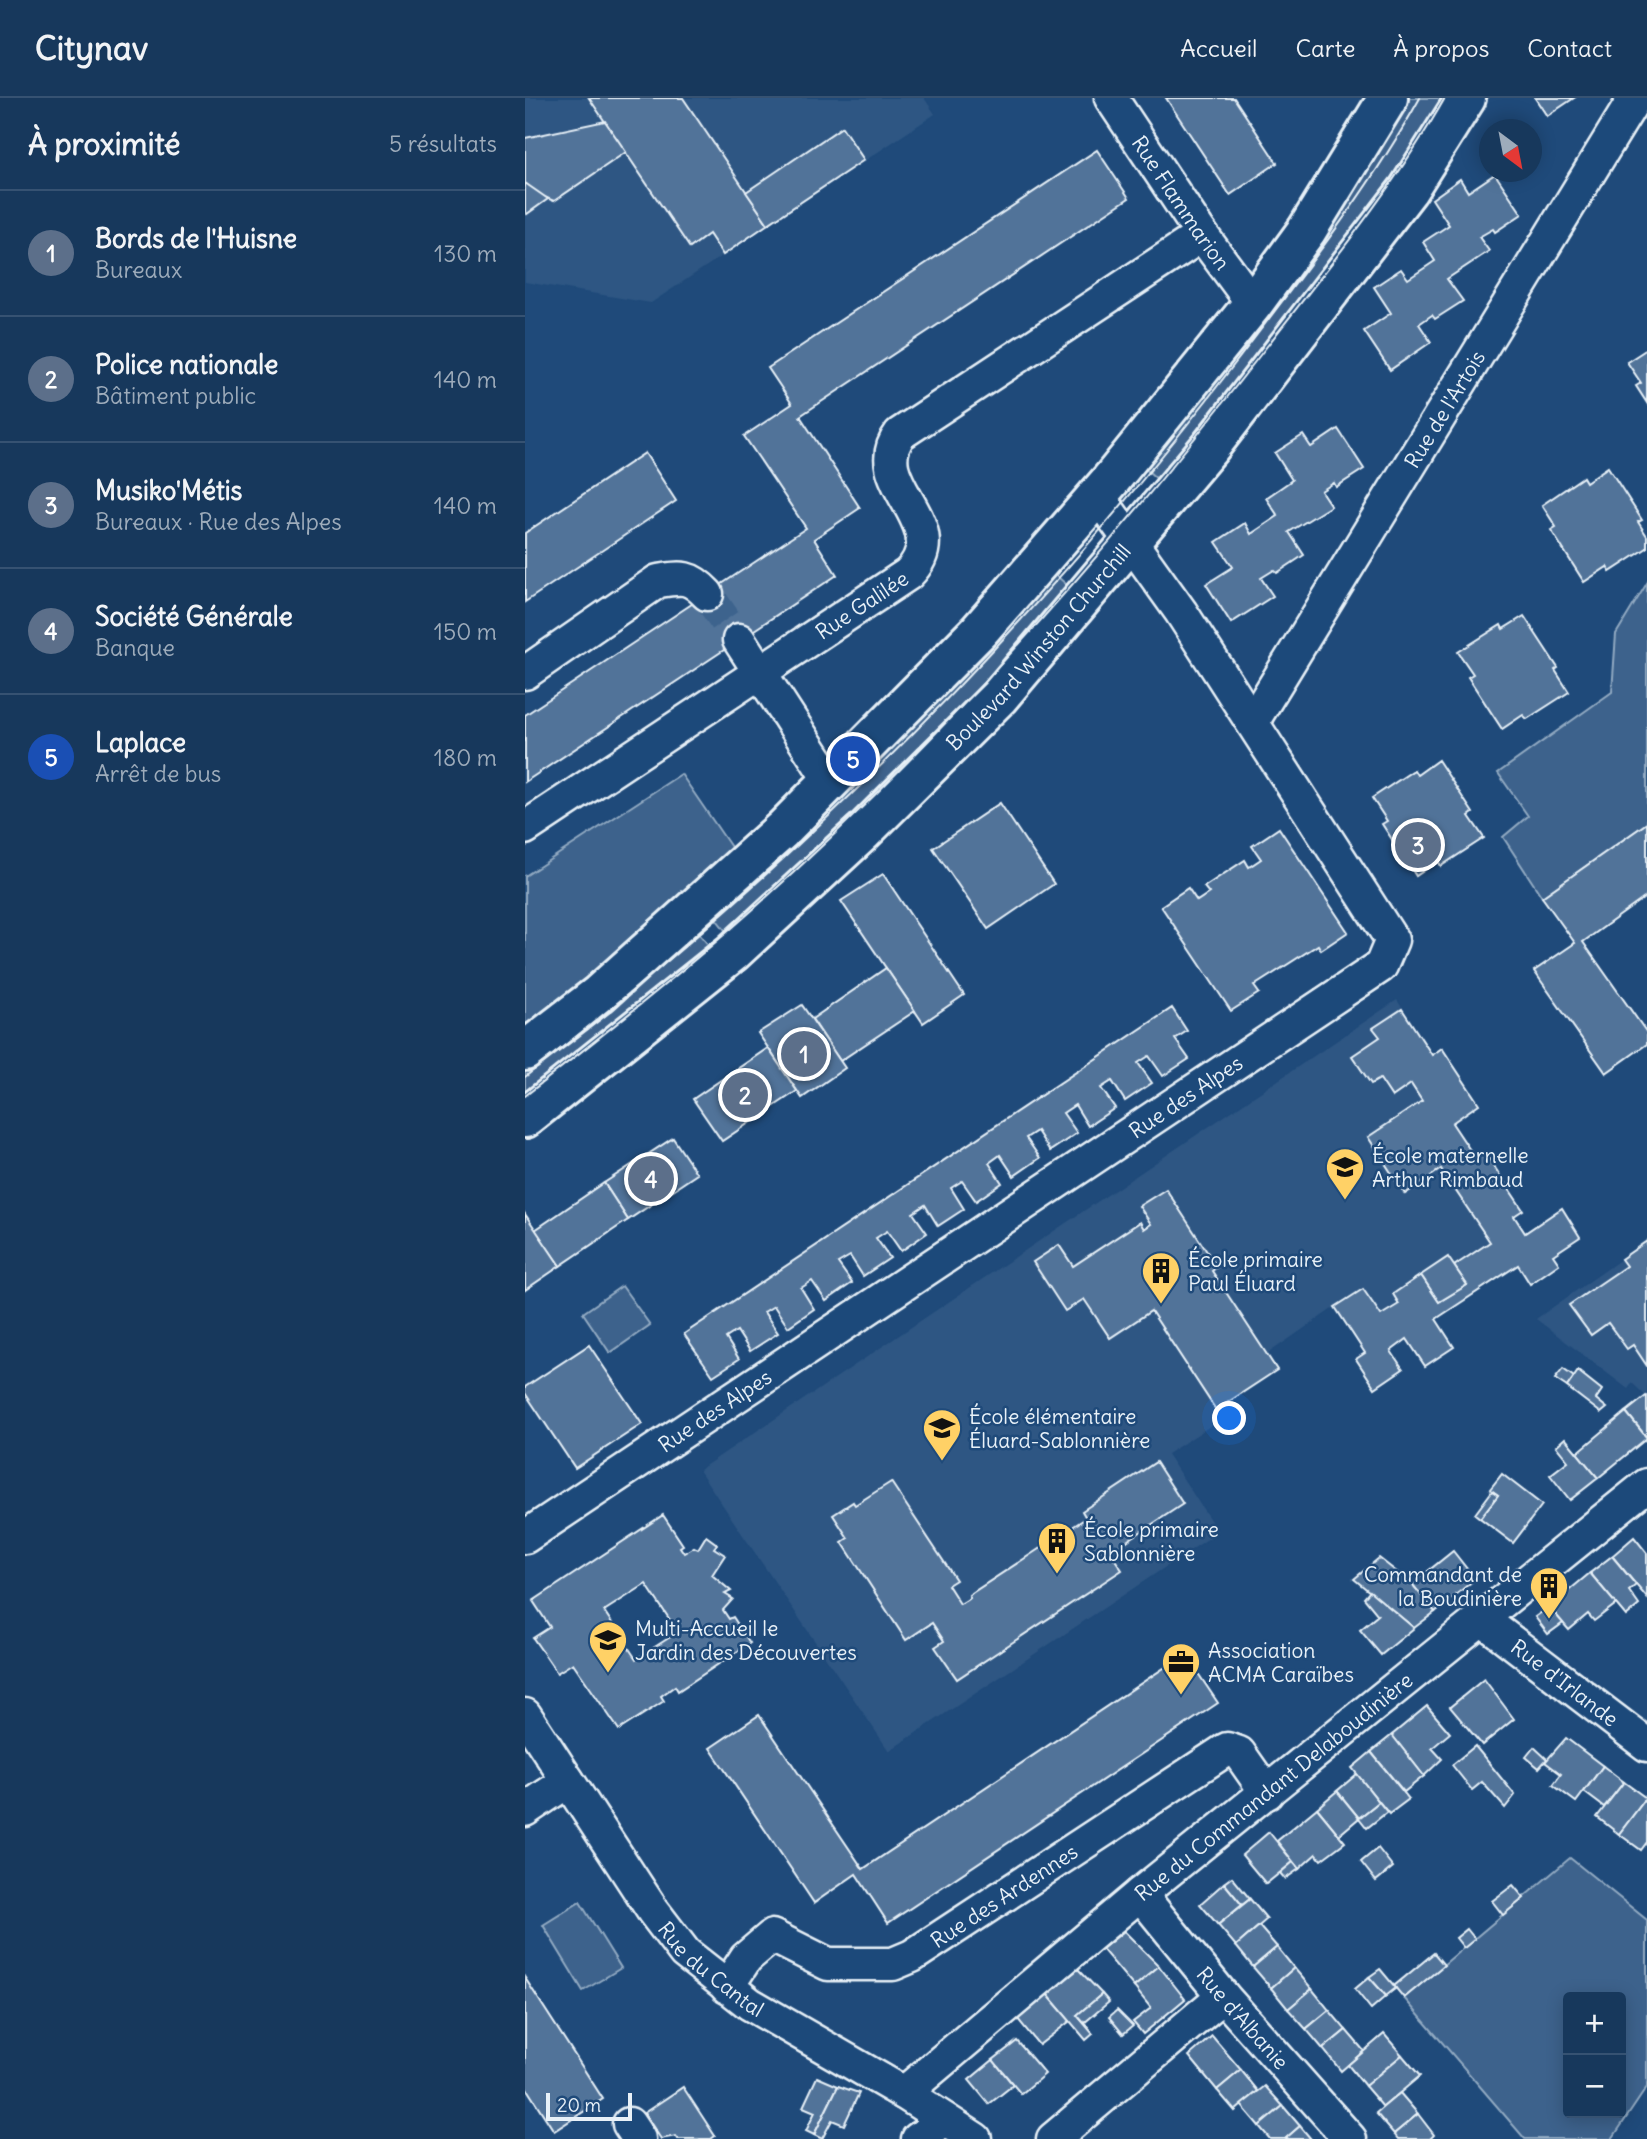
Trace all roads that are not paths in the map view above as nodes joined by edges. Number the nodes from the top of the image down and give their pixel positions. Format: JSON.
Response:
{"nodes":[{"id":1,"x":1111,"y":98,"type":"edge"},
{"id":2,"x":1388,"y":98,"type":"edge"},
{"id":3,"x":1466,"y":98,"type":"edge"},
{"id":4,"x":1635,"y":98,"type":"edge"},
{"id":5,"x":1202,"y":235,"type":"junction"},
{"id":6,"x":1253,"y":304,"type":"junction"},
{"id":7,"x":1098,"y":496,"type":"junction"},
{"id":8,"x":1132,"y":543,"type":"junction"},
{"id":9,"x":707,"y":594,"type":"tunnel mouth"},
{"id":10,"x":739,"y":640,"type":"tunnel mouth"},
{"id":11,"x":759,"y":671,"type":"junction"},
{"id":12,"x":525,"y":673,"type":"edge"},
{"id":13,"x":1253,"y":721,"type":"junction"},
{"id":14,"x":831,"y":782,"type":"junction"},
{"id":15,"x":525,"y":828,"type":"edge"},
{"id":16,"x":525,"y":1051,"type":"edge"},
{"id":17,"x":525,"y":1118,"type":"edge"},
{"id":18,"x":1647,"y":1485,"type":"edge"},
{"id":19,"x":525,"y":1537,"type":"edge"},
{"id":20,"x":1483,"y":1620,"type":"junction"},
{"id":21,"x":525,"y":1716,"type":"edge"},
{"id":22,"x":1647,"y":1745,"type":"edge"},
{"id":23,"x":568,"y":1782,"type":"junction"},
{"id":24,"x":1267,"y":1793,"type":"junction"},
{"id":25,"x":525,"y":1810,"type":"edge"},
{"id":26,"x":1140,"y":1894,"type":"junction"},
{"id":27,"x":727,"y":1987,"type":"junction"},
{"id":28,"x":1223,"y":1996,"type":"junction"},
{"id":29,"x":904,"y":2093,"type":"junction"},
{"id":30,"x":945,"y":2119,"type":"junction"},
{"id":31,"x":918,"y":2139,"type":"edge"},
{"id":32,"x":975,"y":2139,"type":"edge"},
{"id":33,"x":1053,"y":2139,"type":"edge"},
{"id":34,"x":1350,"y":2139,"type":"edge"}],
"edges":[{"from":1,"to":5,"type":"street","name":"Rue Flammarion"},
{"from":2,"to":6,"type":"street"},
{"from":3,"to":8,"type":"street","name":"Boulevard Winston Churchill"},
{"from":4,"to":13,"type":"street","name":"Rue de l'Artois"},
{"from":5,"to":6,"type":"street","name":"Rue Flammarion"},
{"from":5,"to":11,"type":"street","name":"Rue Galilée"},
{"from":6,"to":7,"type":"street"},
{"from":7,"to":8,"type":"street","name":"Rue des Alpes"},
{"from":7,"to":14,"type":"street"},
{"from":8,"to":13,"type":"street","name":"Rue des Alpes"},
{"from":8,"to":17,"type":"street","name":"Boulevard Winston Churchill"},
{"from":9,"to":12,"type":"street"},
{"from":10,"to":11,"type":"street"},
{"from":11,"to":14,"type":"street"},
{"from":11,"to":15,"type":"street","name":"Rue Galilée"},
{"from":13,"to":19,"type":"street","name":"Rue des Alpes"},
{"from":14,"to":16,"type":"street"},
{"from":18,"to":20,"type":"street","name":"Rue du Commandant Delaboudinière"},
{"from":20,"to":22,"type":"street","name":"Rue d'Irlande"},
{"from":20,"to":24,"type":"street","name":"Rue du Commandant Delaboudinière"},
{"from":21,"to":23,"type":"street","name":"Rue du Cantal"},
{"from":23,"to":25,"type":"street"},
{"from":23,"to":27,"type":"street","name":"Rue du Cantal"},
{"from":24,"to":26,"type":"street","name":"Rue du Commandant Delaboudinière"},
{"from":24,"to":27,"type":"street","name":"Rue des Ardennes"},
{"from":26,"to":28,"type":"street","name":"Rue d'Albanie"},
{"from":26,"to":29,"type":"street","name":"Rue du Commandant Delaboudinière"},
{"from":27,"to":29,"type":"street","name":"Rue du Cantal"},
{"from":28,"to":33,"type":"street"},
{"from":28,"to":34,"type":"street","name":"Rue d'Albanie"},
{"from":29,"to":30,"type":"street","name":"Rue du Cantal"},
{"from":30,"to":31,"type":"street"},
{"from":30,"to":32,"type":"street","name":"Rue du Cantal"}]}
